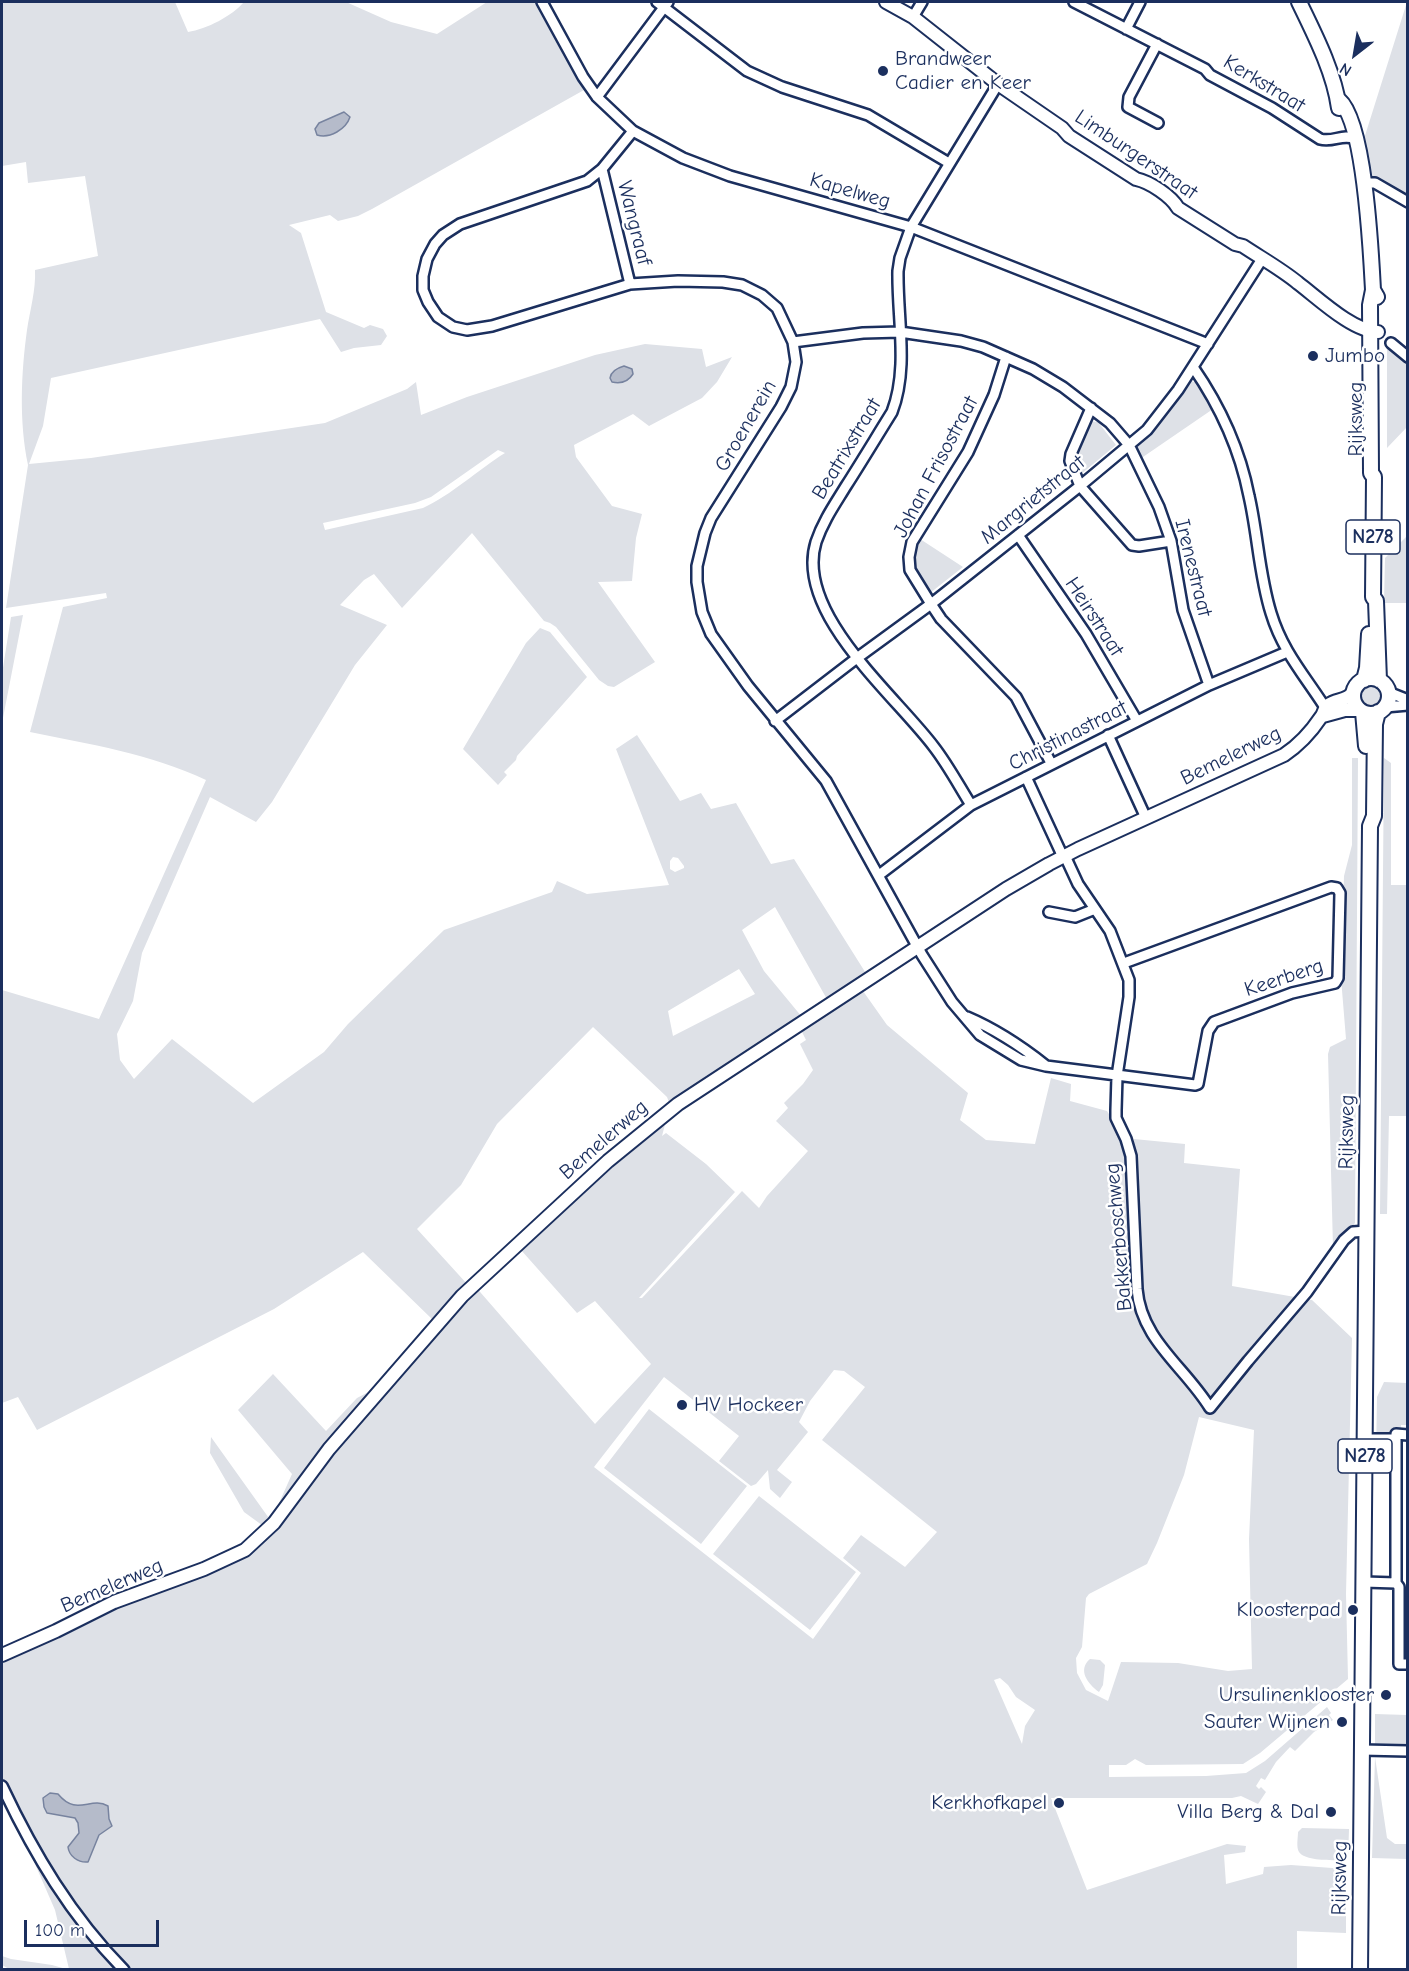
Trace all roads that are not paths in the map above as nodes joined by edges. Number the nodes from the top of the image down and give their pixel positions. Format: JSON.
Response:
{"nodes":[{"id":1,"x":542,"y":2,"type":"edge"},
{"id":2,"x":886,"y":2,"type":"edge"},
{"id":3,"x":922,"y":2,"type":"edge"},
{"id":4,"x":1074,"y":2,"type":"edge"},
{"id":5,"x":1140,"y":2,"type":"edge"},
{"id":6,"x":1299,"y":2,"type":"edge"},
{"id":7,"x":663,"y":3,"type":"edge"},
{"id":8,"x":913,"y":17,"type":"junction"},
{"id":9,"x":1126,"y":30,"type":"junction"},
{"id":10,"x":1156,"y":44,"type":"junction"},
{"id":11,"x":998,"y":84,"type":"junction"},
{"id":12,"x":597,"y":97,"type":"junction"},
{"id":13,"x":1158,"y":123,"type":"dead end"},
{"id":14,"x":633,"y":131,"type":"junction"},
{"id":15,"x":1347,"y":137,"type":"junction"},
{"id":16,"x":949,"y":164,"type":"junction"},
{"id":17,"x":602,"y":169,"type":"junction"},
{"id":18,"x":1365,"y":183,"type":"junction"},
{"id":19,"x":1407,"y":202,"type":"edge"},
{"id":20,"x":1368,"y":224,"type":"junction"},
{"id":21,"x":911,"y":227,"type":"junction"},
{"id":22,"x":1263,"y":259,"type":"junction"},
{"id":23,"x":630,"y":284,"type":"junction"},
{"id":24,"x":900,"y":332,"type":"junction"},
{"id":25,"x":1377,"y":333,"type":"junction"},
{"id":26,"x":793,"y":342,"type":"junction"},
{"id":27,"x":1391,"y":343,"type":"dead end"},
{"id":28,"x":1208,"y":344,"type":"junction"},
{"id":29,"x":1006,"y":357,"type":"junction"},
{"id":30,"x":1407,"y":357,"type":"edge"},
{"id":31,"x":1193,"y":367,"type":"junction"},
{"id":32,"x":1091,"y":408,"type":"junction"},
{"id":33,"x":1129,"y":446,"type":"junction"},
{"id":34,"x":1080,"y":486,"type":"junction"},
{"id":35,"x":1018,"y":535,"type":"junction"},
{"id":36,"x":1171,"y":541,"type":"junction"},
{"id":37,"x":1373,"y":597,"type":"junction"},
{"id":38,"x":931,"y":604,"type":"junction"},
{"id":39,"x":1287,"y":652,"type":"junction"},
{"id":40,"x":857,"y":658,"type":"junction"},
{"id":41,"x":1364,"y":680,"type":"junction"},
{"id":42,"x":1379,"y":680,"type":"junction"},
{"id":43,"x":1209,"y":685,"type":"junction"},
{"id":44,"x":1388,"y":692,"type":"junction"},
{"id":45,"x":1353,"y":693,"type":"junction"},
{"id":46,"x":1407,"y":700,"type":"edge"},
{"id":47,"x":1407,"y":705,"type":"edge"},
{"id":48,"x":1382,"y":710,"type":"junction"},
{"id":49,"x":1361,"y":711,"type":"junction"},
{"id":50,"x":1326,"y":712,"type":"junction"},
{"id":51,"x":776,"y":721,"type":"junction"},
{"id":52,"x":1137,"y":721,"type":"junction"},
{"id":53,"x":1108,"y":735,"type":"junction"},
{"id":54,"x":1051,"y":763,"type":"junction"},
{"id":55,"x":1026,"y":777,"type":"junction"},
{"id":56,"x":971,"y":805,"type":"junction"},
{"id":57,"x":1146,"y":818,"type":"junction"},
{"id":58,"x":1370,"y":826,"type":"junction"},
{"id":59,"x":1064,"y":856,"type":"junction"},
{"id":60,"x":879,"y":875,"type":"junction"},
{"id":61,"x":1095,"y":909,"type":"junction"},
{"id":62,"x":1049,"y":912,"type":"dead end"},
{"id":63,"x":917,"y":947,"type":"junction"},
{"id":64,"x":1124,"y":963,"type":"junction"},
{"id":65,"x":1117,"y":1076,"type":"junction"},
{"id":66,"x":1367,"y":1231,"type":"junction"},
{"id":67,"x":1407,"y":1435,"type":"edge"},
{"id":68,"x":1365,"y":1439,"type":"junction"},
{"id":69,"x":1396,"y":1439,"type":"junction"},
{"id":70,"x":1364,"y":1582,"type":"junction"},
{"id":71,"x":1396,"y":1583,"type":"junction"},
{"id":72,"x":2,"y":1655,"type":"edge"},
{"id":73,"x":1403,"y":1664,"type":"edge"},
{"id":74,"x":1362,"y":1750,"type":"junction"},
{"id":75,"x":1407,"y":1751,"type":"edge"},
{"id":76,"x":2,"y":1786,"type":"edge"},
{"id":77,"x":124,"y":1970,"type":"edge"},
{"id":78,"x":1360,"y":1970,"type":"edge"}],
"edges":[{"from":1,"to":12,"type":"street","name":"Kapelweg"},
{"from":2,"to":8,"type":"street","name":"Limburgerstraat"},
{"from":3,"to":8,"type":"street"},
{"from":4,"to":9,"type":"street","name":"Kerkstraat"},
{"from":5,"to":9,"type":"street"},
{"from":6,"to":15,"type":"main road","name":"Rijksweg","number":"N278"},
{"from":7,"to":12,"type":"street"},
{"from":7,"to":16,"type":"street"},
{"from":8,"to":11,"type":"street","name":"Limburgerstraat"},
{"from":9,"to":10,"type":"street","name":"Kerkstraat"},
{"from":10,"to":13,"type":"street"},
{"from":10,"to":15,"type":"street","name":"Kerkstraat"},
{"from":11,"to":16,"type":"street","name":"Beatrixstraat"},
{"from":11,"to":22,"type":"street","name":"Limburgerstraat"},
{"from":12,"to":14,"type":"street","name":"Kapelweg"},
{"from":14,"to":17,"type":"street","name":"Groenerein"},
{"from":14,"to":21,"type":"street","name":"Kapelweg"},
{"from":15,"to":18,"type":"main road","name":"Rijksweg","number":"N278"},
{"from":15,"to":20,"type":"main road","name":"Rijksweg","number":"N278"},
{"from":16,"to":21,"type":"street","name":"Beatrixstraat"},
{"from":17,"to":23,"type":"street","name":"Wangraaf"},
{"from":17,"to":23,"type":"street","name":"Groenerein"},
{"from":18,"to":19,"type":"street"},
{"from":18,"to":20,"type":"main road","name":"Rijksweg","number":"N278"},
{"from":20,"to":25,"type":"main road","name":"Rijksweg","number":"N278"},
{"from":21,"to":24,"type":"street","name":"Beatrixstraat"},
{"from":21,"to":28,"type":"street","name":"Kapelweg"},
{"from":22,"to":25,"type":"street","name":"Limburgerstraat"},
{"from":22,"to":28,"type":"street","name":"Margrietstraat"},
{"from":23,"to":26,"type":"street","name":"Groenerein"},
{"from":24,"to":26,"type":"street","name":"Irenestraat"},
{"from":24,"to":29,"type":"street","name":"Irenestraat"},
{"from":24,"to":40,"type":"street","name":"Beatrixstraat"},
{"from":25,"to":37,"type":"main road","name":"Rijksweg","number":"N278"},
{"from":26,"to":51,"type":"street","name":"Groenerein"},
{"from":27,"to":30,"type":"street"},
{"from":28,"to":31,"type":"street","name":"Margrietstraat"},
{"from":29,"to":32,"type":"street","name":"Irenestraat"},
{"from":29,"to":38,"type":"street","name":"Johan Frisostraat"},
{"from":31,"to":33,"type":"street","name":"Margrietstraat"},
{"from":31,"to":39,"type":"street"},
{"from":32,"to":33,"type":"street","name":"Irenestraat"},
{"from":32,"to":34,"type":"street"},
{"from":33,"to":34,"type":"street","name":"Margrietstraat"},
{"from":33,"to":36,"type":"street","name":"Irenestraat"},
{"from":34,"to":35,"type":"street","name":"Margrietstraat"},
{"from":34,"to":36,"type":"street"},
{"from":35,"to":38,"type":"street","name":"Margrietstraat"},
{"from":35,"to":52,"type":"street","name":"Heirstraat"},
{"from":36,"to":43,"type":"street","name":"Irenestraat"},
{"from":37,"to":41,"type":"main road","name":"Rijksweg","number":"N278"},
{"from":37,"to":42,"type":"main road","name":"Rijksweg","number":"N278"},
{"from":38,"to":40,"type":"street","name":"Margrietstraat"},
{"from":38,"to":54,"type":"street","name":"Johan Frisostraat"},
{"from":39,"to":43,"type":"street","name":"Christinastraat"},
{"from":39,"to":50,"type":"street"},
{"from":40,"to":51,"type":"street","name":"Margrietstraat"},
{"from":40,"to":56,"type":"street","name":"Beatrixstraat"},
{"from":41,"to":42,"type":"main road"},
{"from":41,"to":45,"type":"main road"},
{"from":42,"to":44,"type":"main road"},
{"from":43,"to":52,"type":"street","name":"Christinastraat"},
{"from":44,"to":46,"type":"street"},
{"from":44,"to":48,"type":"main road","number":"N278"},
{"from":45,"to":49,"type":"main road","number":"N278"},
{"from":45,"to":50,"type":"street","name":"Bemelerweg"},
{"from":47,"to":48,"type":"street"},
{"from":48,"to":49,"type":"main road"},
{"from":48,"to":58,"type":"main road","name":"Rijksweg","number":"N278"},
{"from":49,"to":50,"type":"street"},
{"from":49,"to":58,"type":"main road","name":"Rijksweg","number":"N278"},
{"from":50,"to":57,"type":"street","name":"Bemelerweg"},
{"from":51,"to":60,"type":"street","name":"Groenerein"},
{"from":52,"to":53,"type":"street","name":"Christinastraat"},
{"from":53,"to":54,"type":"street","name":"Christinastraat"},
{"from":53,"to":57,"type":"street"},
{"from":54,"to":55,"type":"street","name":"Christinastraat"},
{"from":55,"to":56,"type":"street","name":"Christinastraat"},
{"from":55,"to":59,"type":"street"},
{"from":56,"to":60,"type":"street","name":"Christinastraat"},
{"from":57,"to":59,"type":"street","name":"Bemelerweg"},
{"from":58,"to":66,"type":"main road","name":"Rijksweg","number":"N278"},
{"from":59,"to":61,"type":"street","name":"Bakkerboschweg"},
{"from":59,"to":63,"type":"street","name":"Bemelerweg"},
{"from":60,"to":63,"type":"street","name":"Groenerein"},
{"from":61,"to":62,"type":"street"},
{"from":61,"to":64,"type":"street","name":"Bakkerboschweg"},
{"from":63,"to":65,"type":"street","name":"Groenerein"},
{"from":63,"to":72,"type":"street","name":"Bemelerweg"},
{"from":64,"to":65,"type":"street","name":"Bakkerboschweg"},
{"from":64,"to":65,"type":"street","name":"Keerberg"},
{"from":65,"to":66,"type":"street","name":"Bakkerboschweg"},
{"from":66,"to":68,"type":"main road","name":"Rijksweg","number":"N278"},
{"from":67,"to":69,"type":"street"},
{"from":68,"to":69,"type":"street"},
{"from":68,"to":70,"type":"main road","name":"Rijksweg","number":"N278"},
{"from":69,"to":71,"type":"street"},
{"from":70,"to":71,"type":"street"},
{"from":70,"to":74,"type":"main road","name":"Rijksweg","number":"N278"},
{"from":71,"to":73,"type":"street"},
{"from":74,"to":75,"type":"street"},
{"from":74,"to":78,"type":"main road","name":"Rijksweg","number":"N278"},
{"from":76,"to":77,"type":"street"}]}
